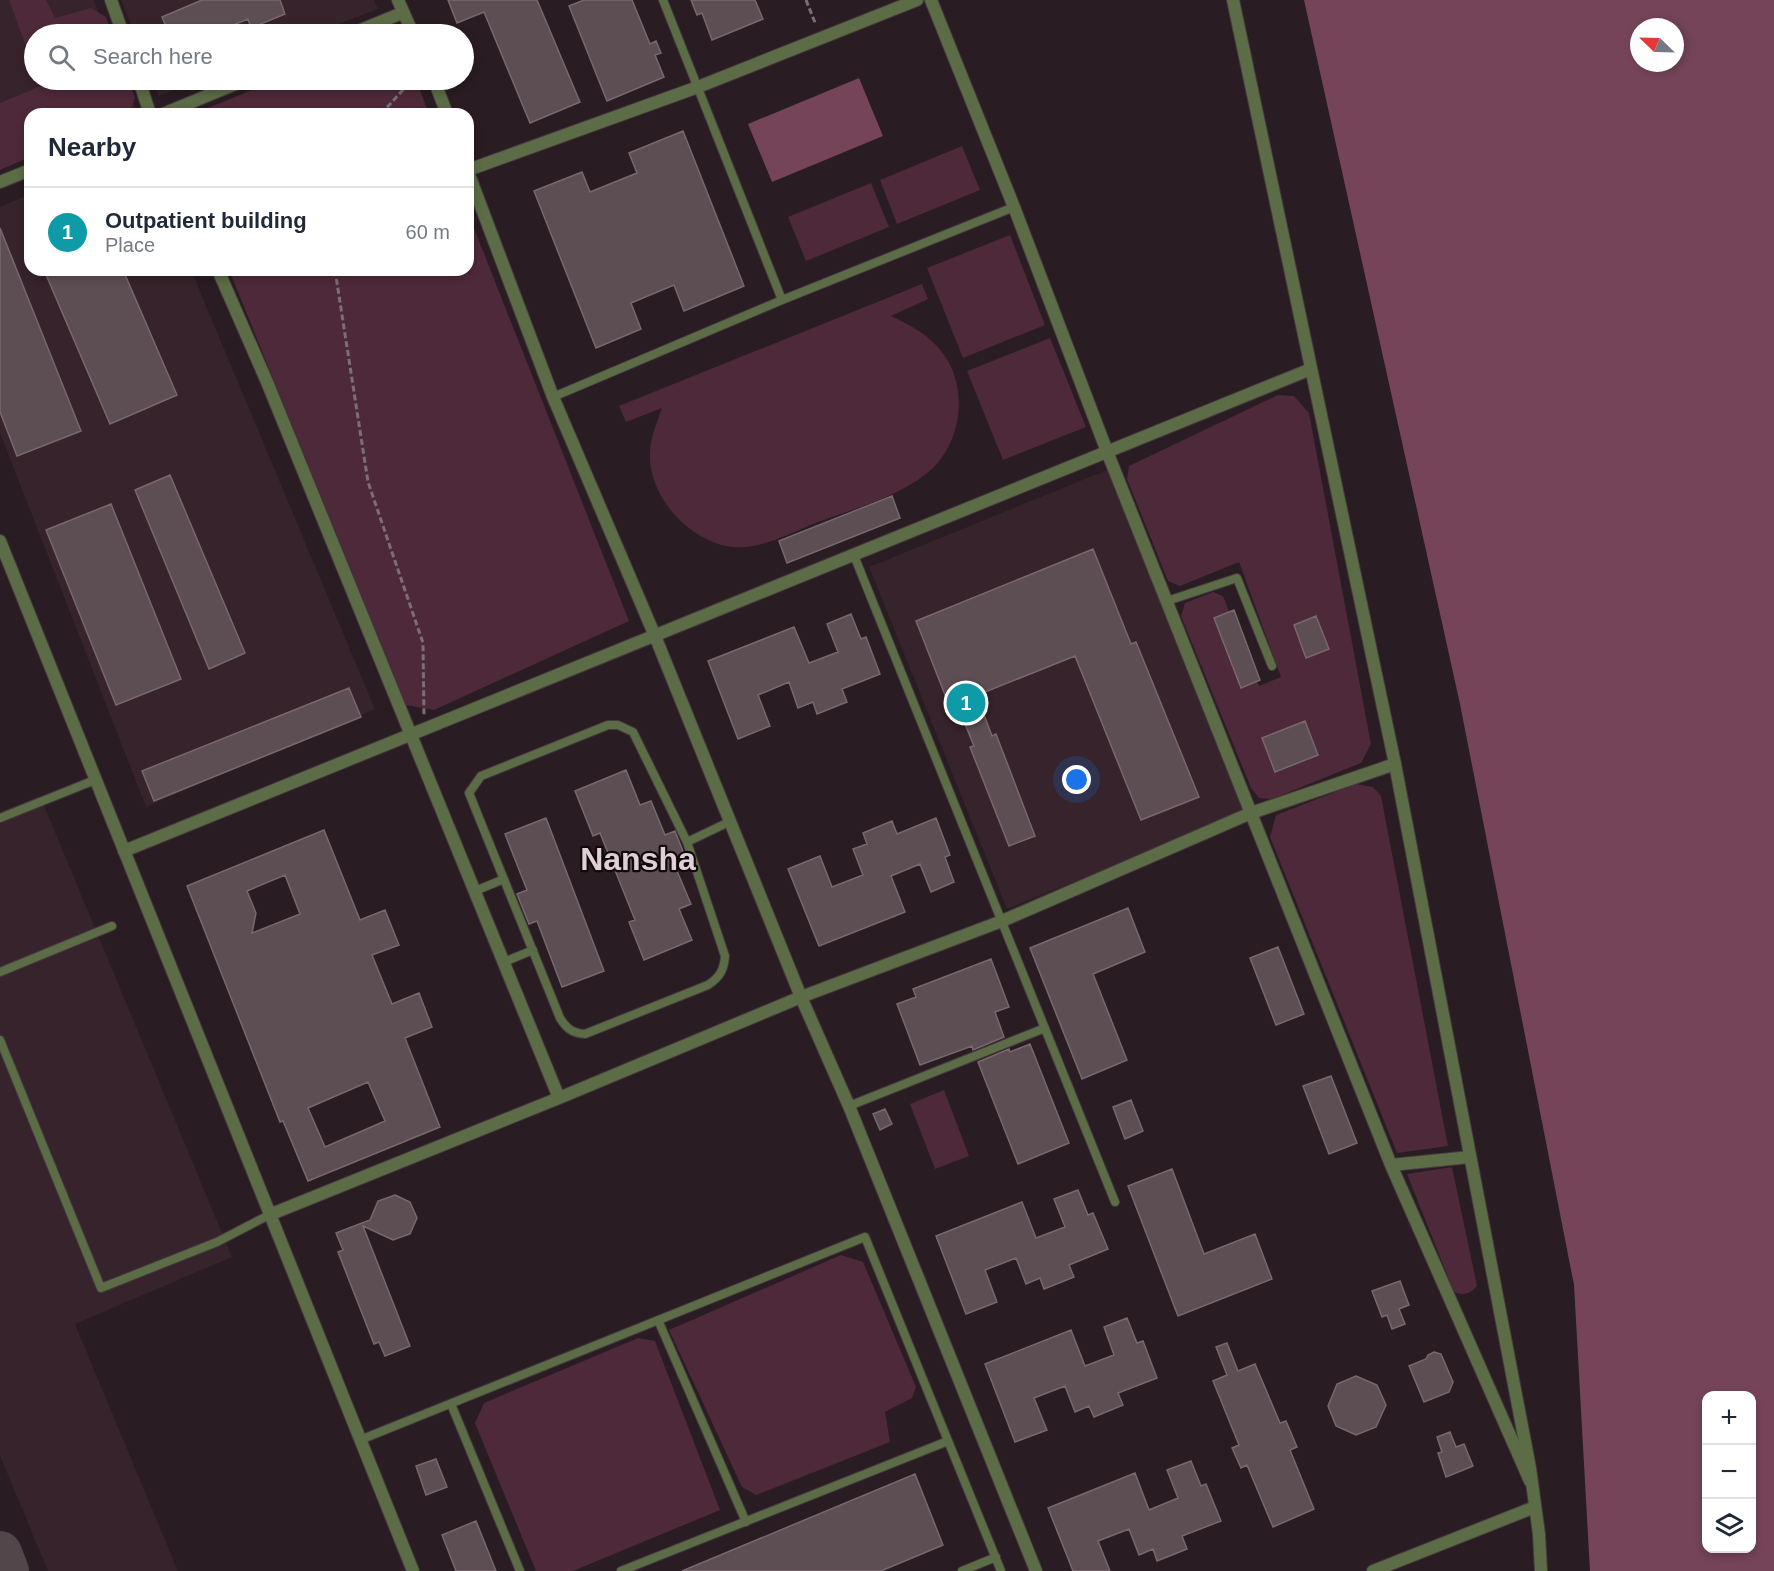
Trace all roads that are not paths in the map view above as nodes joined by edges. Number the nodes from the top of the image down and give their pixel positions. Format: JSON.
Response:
{"nodes":[{"id":1,"x":111,"y":0,"type":"edge"},
{"id":2,"x":398,"y":0,"type":"edge"},
{"id":3,"x":663,"y":0,"type":"edge"},
{"id":4,"x":917,"y":0,"type":"edge"},
{"id":5,"x":931,"y":0,"type":"edge"},
{"id":6,"x":1233,"y":0,"type":"edge"},
{"id":7,"x":402,"y":13,"type":"junction"},
{"id":8,"x":119,"y":24,"type":"edge"},
{"id":9,"x":375,"y":24,"type":"edge"},
{"id":10,"x":408,"y":24,"type":"edge"},
{"id":11,"x":698,"y":87,"type":"junction"},
{"id":12,"x":142,"y":90,"type":"edge"},
{"id":13,"x":221,"y":90,"type":"edge"},
{"id":14,"x":438,"y":90,"type":"edge"},
{"id":15,"x":148,"y":108,"type":"edge"},
{"id":16,"x":178,"y":108,"type":"edge"},
{"id":17,"x":445,"y":108,"type":"edge"},
{"id":18,"x":474,"y":169,"type":"edge"},
{"id":19,"x":24,"y":172,"type":"edge"},
{"id":20,"x":0,"y":182,"type":"edge"},
{"id":21,"x":474,"y":187,"type":"edge"},
{"id":22,"x":1014,"y":207,"type":"junction"},
{"id":23,"x":221,"y":276,"type":"edge"},
{"id":24,"x":782,"y":300,"type":"junction"},
{"id":25,"x":1311,"y":369,"type":"junction"},
{"id":26,"x":553,"y":397,"type":"junction"},
{"id":27,"x":1108,"y":454,"type":"junction"},
{"id":28,"x":0,"y":542,"type":"edge"},
{"id":29,"x":855,"y":558,"type":"junction"},
{"id":30,"x":1167,"y":601,"type":"junction"},
{"id":31,"x":655,"y":636,"type":"junction"},
{"id":32,"x":1272,"y":666,"type":"dead end"},
{"id":33,"x":411,"y":736,"type":"junction"},
{"id":34,"x":1395,"y":764,"type":"junction"},
{"id":35,"x":95,"y":780,"type":"junction"},
{"id":36,"x":1251,"y":813,"type":"junction"},
{"id":37,"x":0,"y":818,"type":"edge"},
{"id":38,"x":729,"y":822,"type":"junction"},
{"id":39,"x":687,"y":842,"type":"junction"},
{"id":40,"x":124,"y":851,"type":"junction"},
{"id":41,"x":504,"y":879,"type":"junction"},
{"id":42,"x":475,"y":891,"type":"junction"},
{"id":43,"x":1002,"y":921,"type":"junction"},
{"id":44,"x":112,"y":926,"type":"dead end"},
{"id":45,"x":533,"y":950,"type":"junction"},
{"id":46,"x":504,"y":962,"type":"junction"},
{"id":47,"x":0,"y":972,"type":"edge"},
{"id":48,"x":801,"y":998,"type":"junction"},
{"id":49,"x":1045,"y":1028,"type":"junction"},
{"id":50,"x":0,"y":1040,"type":"edge"},
{"id":51,"x":559,"y":1098,"type":"junction"},
{"id":52,"x":849,"y":1106,"type":"junction"},
{"id":53,"x":1470,"y":1157,"type":"junction"},
{"id":54,"x":1391,"y":1165,"type":"junction"},
{"id":55,"x":1114,"y":1202,"type":"dead end"},
{"id":56,"x":269,"y":1215,"type":"junction"},
{"id":57,"x":658,"y":1320,"type":"junction"},
{"id":58,"x":451,"y":1404,"type":"junction"},
{"id":59,"x":360,"y":1440,"type":"junction"},
{"id":60,"x":948,"y":1441,"type":"junction"},
{"id":61,"x":1533,"y":1487,"type":"junction"},
{"id":62,"x":1535,"y":1507,"type":"junction"},
{"id":63,"x":746,"y":1522,"type":"junction"},
{"id":64,"x":996,"y":1557,"type":"junction"},
{"id":65,"x":413,"y":1571,"type":"edge"},
{"id":66,"x":520,"y":1571,"type":"edge"},
{"id":67,"x":621,"y":1571,"type":"edge"},
{"id":68,"x":962,"y":1571,"type":"edge"},
{"id":69,"x":1001,"y":1571,"type":"edge"},
{"id":70,"x":1036,"y":1571,"type":"edge"},
{"id":71,"x":1373,"y":1571,"type":"edge"},
{"id":72,"x":1541,"y":1571,"type":"edge"}],
"edges":[{"from":1,"to":8,"type":"street"},
{"from":2,"to":7,"type":"street"},
{"from":3,"to":11,"type":"lane"},
{"from":4,"to":11,"type":"street"},
{"from":5,"to":22,"type":"street"},
{"from":6,"to":25,"type":"street"},
{"from":7,"to":9,"type":"street"},
{"from":7,"to":10,"type":"street"},
{"from":11,"to":18,"type":"street"},
{"from":11,"to":24,"type":"lane"},
{"from":12,"to":15,"type":"street"},
{"from":13,"to":16,"type":"street"},
{"from":14,"to":17,"type":"street"},
{"from":19,"to":20,"type":"street"},
{"from":21,"to":26,"type":"street"},
{"from":22,"to":24,"type":"lane"},
{"from":22,"to":27,"type":"street"},
{"from":23,"to":33,"type":"street"},
{"from":24,"to":26,"type":"lane"},
{"from":25,"to":27,"type":"street"},
{"from":25,"to":34,"type":"street"},
{"from":26,"to":31,"type":"street"},
{"from":27,"to":29,"type":"street"},
{"from":27,"to":30,"type":"street"},
{"from":28,"to":35,"type":"street"},
{"from":29,"to":31,"type":"street"},
{"from":29,"to":43,"type":"lane"},
{"from":30,"to":32,"type":"lane"},
{"from":30,"to":36,"type":"street"},
{"from":31,"to":33,"type":"street"},
{"from":31,"to":38,"type":"street"},
{"from":33,"to":40,"type":"street"},
{"from":33,"to":42,"type":"street"},
{"from":34,"to":36,"type":"street"},
{"from":34,"to":53,"type":"street"},
{"from":35,"to":37,"type":"lane"},
{"from":35,"to":40,"type":"street"},
{"from":36,"to":43,"type":"street"},
{"from":36,"to":54,"type":"street"},
{"from":38,"to":39,"type":"lane"},
{"from":38,"to":48,"type":"street"},
{"from":39,"to":41,"type":"lane"},
{"from":39,"to":45,"type":"lane"},
{"from":40,"to":56,"type":"street"},
{"from":41,"to":42,"type":"lane"},
{"from":41,"to":45,"type":"lane"},
{"from":42,"to":46,"type":"street"},
{"from":43,"to":48,"type":"street"},
{"from":43,"to":49,"type":"lane"},
{"from":44,"to":47,"type":"lane"},
{"from":45,"to":46,"type":"lane"},
{"from":46,"to":51,"type":"street"},
{"from":48,"to":51,"type":"street"},
{"from":48,"to":52,"type":"street"},
{"from":49,"to":52,"type":"lane"},
{"from":49,"to":55,"type":"lane"},
{"from":50,"to":56,"type":"lane"},
{"from":51,"to":56,"type":"street"},
{"from":52,"to":70,"type":"street"},
{"from":53,"to":54,"type":"street"},
{"from":53,"to":61,"type":"street"},
{"from":54,"to":61,"type":"street"},
{"from":56,"to":59,"type":"street"},
{"from":57,"to":58,"type":"lane"},
{"from":57,"to":60,"type":"lane"},
{"from":57,"to":63,"type":"lane"},
{"from":58,"to":59,"type":"lane"},
{"from":58,"to":66,"type":"lane"},
{"from":59,"to":65,"type":"street"},
{"from":60,"to":63,"type":"lane"},
{"from":60,"to":64,"type":"lane"},
{"from":61,"to":62,"type":"street"},
{"from":62,"to":71,"type":"street"},
{"from":62,"to":72,"type":"street"},
{"from":63,"to":67,"type":"lane"},
{"from":64,"to":68,"type":"lane"},
{"from":64,"to":69,"type":"lane"}]}
